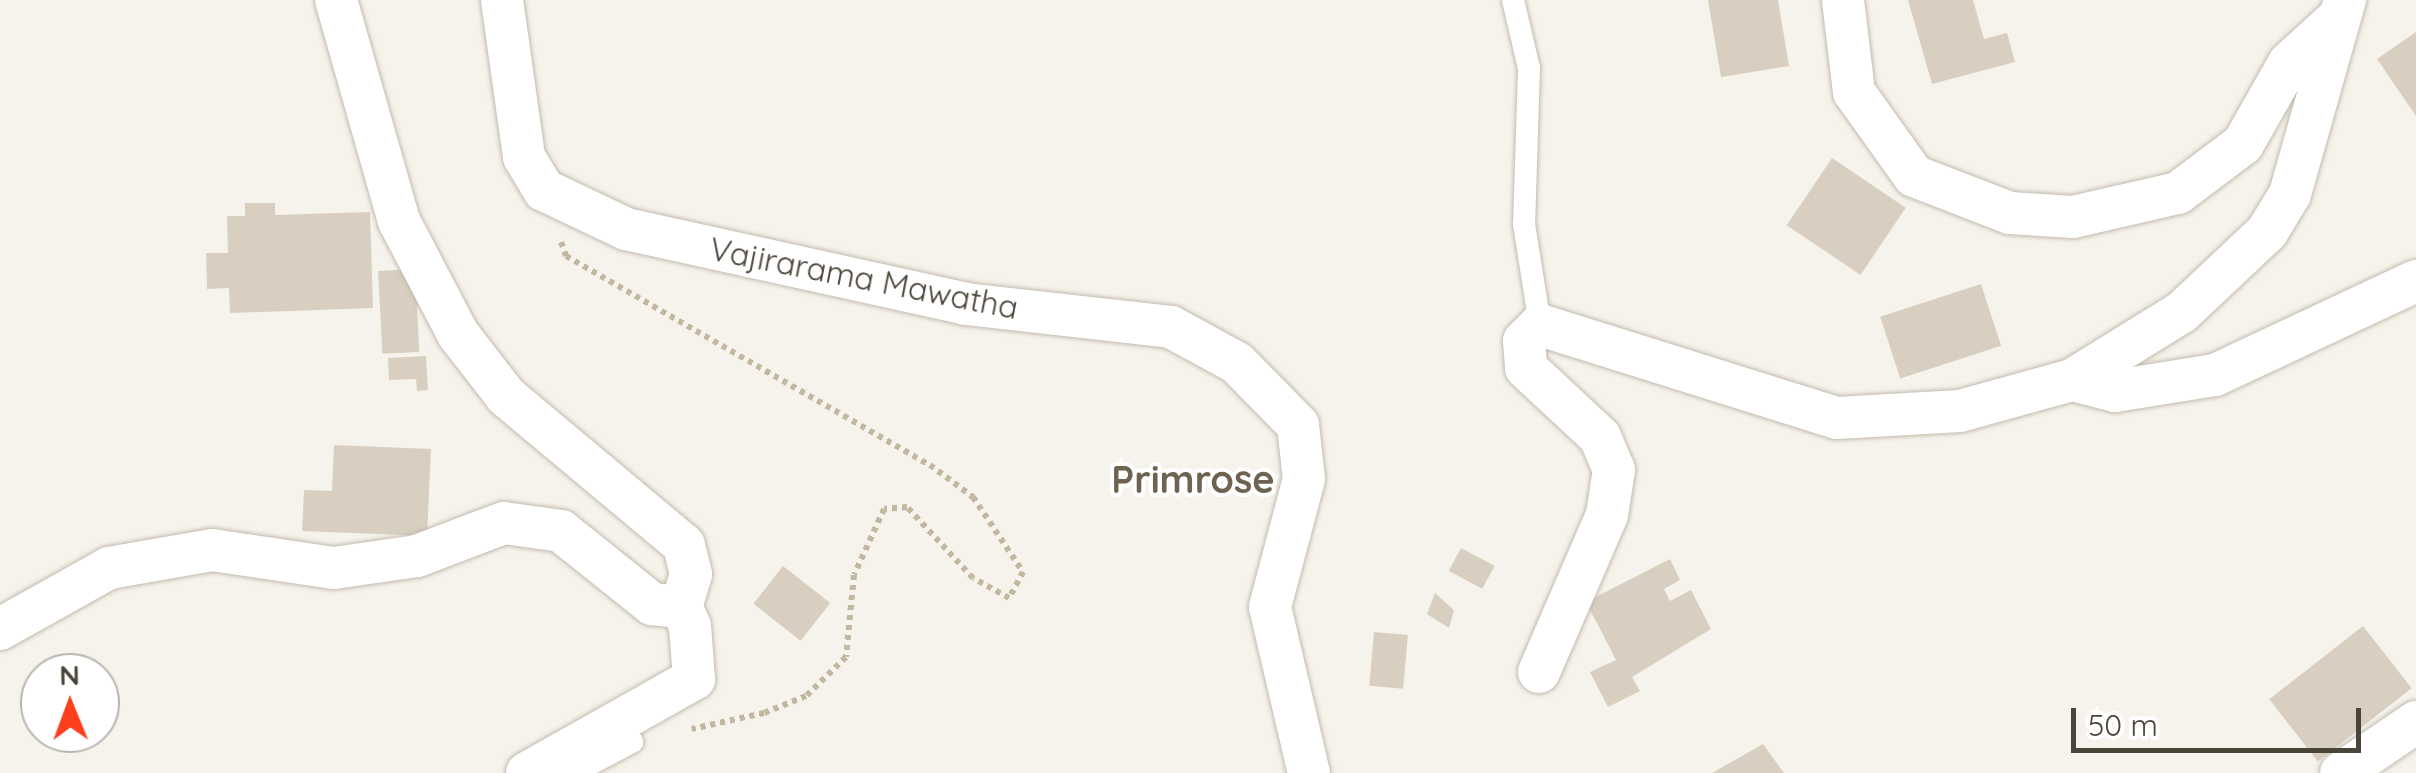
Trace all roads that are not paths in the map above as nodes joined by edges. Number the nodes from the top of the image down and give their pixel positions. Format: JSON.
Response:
{"nodes":[{"id":1,"x":336,"y":0,"type":"edge"},
{"id":2,"x":502,"y":0,"type":"edge"},
{"id":3,"x":1513,"y":0,"type":"edge"},
{"id":4,"x":1843,"y":0,"type":"edge"},
{"id":5,"x":2340,"y":11,"type":"edge"},
{"id":6,"x":2416,"y":281,"type":"edge"},
{"id":7,"x":1540,"y":325,"type":"junction"},
{"id":8,"x":2072,"y":380,"type":"junction"},
{"id":9,"x":680,"y":607,"type":"junction"},
{"id":10,"x":0,"y":629,"type":"edge"},
{"id":11,"x":1539,"y":672,"type":"dead end"},
{"id":12,"x":2416,"y":722,"type":"edge"},
{"id":13,"x":632,"y":742,"type":"road end"},
{"id":14,"x":527,"y":773,"type":"edge"},
{"id":15,"x":573,"y":773,"type":"edge"},
{"id":16,"x":1309,"y":773,"type":"edge"},
{"id":17,"x":2341,"y":773,"type":"edge"}],
"edges":[{"from":1,"to":9,"type":"street"},
{"from":2,"to":16,"type":"street","name":"Vajirarama Mawatha"},
{"from":3,"to":7,"type":"lane"},
{"from":4,"to":5,"type":"street"},
{"from":5,"to":8,"type":"street"},
{"from":6,"to":8,"type":"street"},
{"from":7,"to":8,"type":"street"},
{"from":7,"to":11,"type":"street"},
{"from":9,"to":10,"type":"street"},
{"from":9,"to":14,"type":"street"},
{"from":12,"to":17,"type":"street"},
{"from":13,"to":15,"type":"lane"}]}
